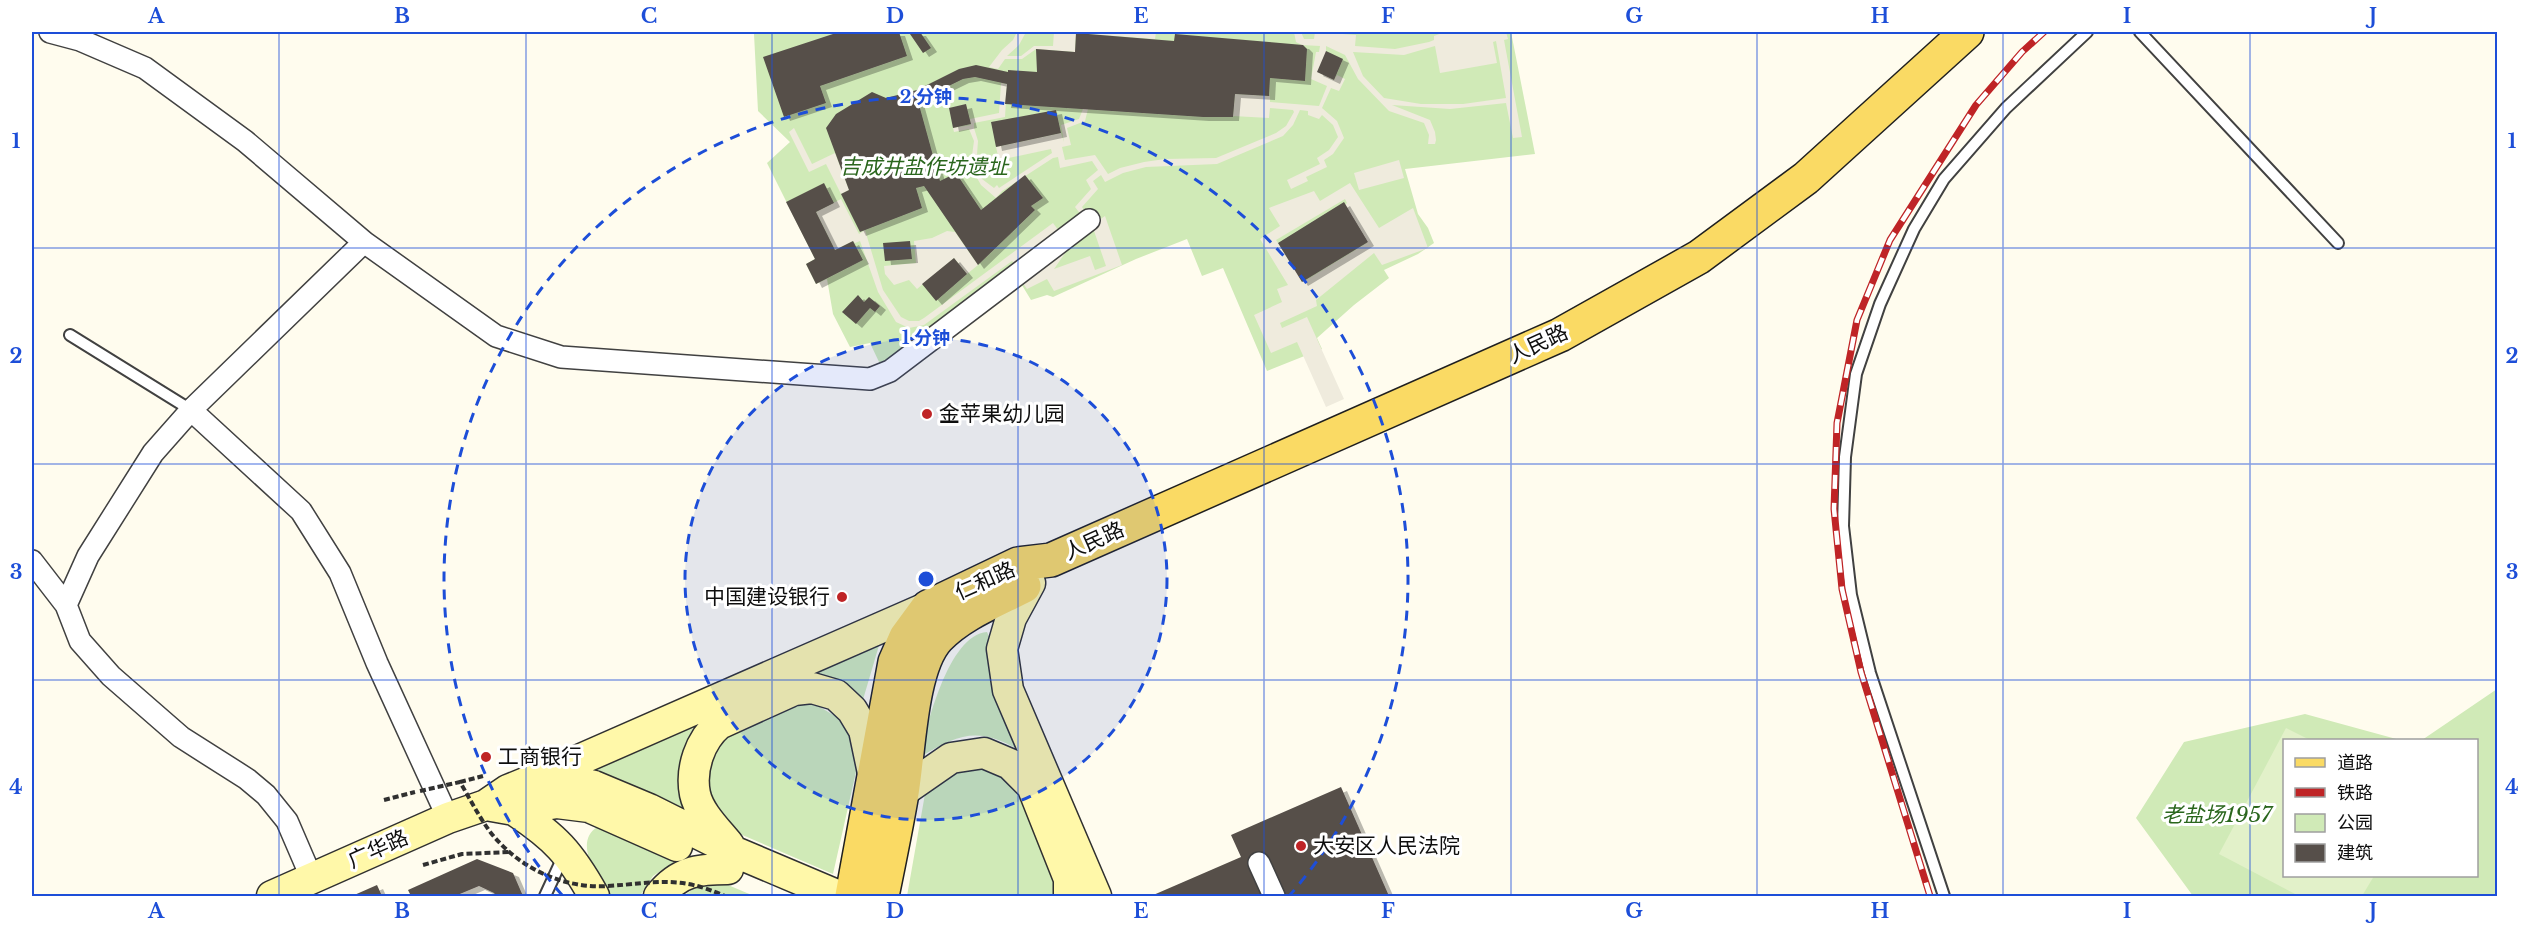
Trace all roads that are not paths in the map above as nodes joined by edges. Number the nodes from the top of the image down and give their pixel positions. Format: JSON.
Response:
{"nodes":[{"id":1,"x":50,"y":32,"type":"edge"},
{"id":2,"x":1967,"y":32,"type":"edge"},
{"id":3,"x":2087,"y":32,"type":"edge"},
{"id":4,"x":2140,"y":32,"type":"edge"},
{"id":5,"x":1089,"y":220,"type":"dead end"},
{"id":6,"x":364,"y":242,"type":"junction"},
{"id":7,"x":2338,"y":243,"type":"dead end"},
{"id":8,"x":70,"y":335,"type":"dead end"},
{"id":9,"x":191,"y":410,"type":"junction"},
{"id":10,"x":32,"y":561,"type":"edge"},
{"id":11,"x":1041,"y":571,"type":"junction"},
{"id":12,"x":66,"y":604,"type":"junction"},
{"id":13,"x":928,"y":608,"type":"junction"},
{"id":14,"x":536,"y":779,"type":"junction"},
{"id":15,"x":888,"y":787,"type":"junction"},
{"id":16,"x":500,"y":807,"type":"junction"},
{"id":17,"x":448,"y":818,"type":"junction"},
{"id":18,"x":566,"y":851,"type":"junction"},
{"id":19,"x":1259,"y":863,"type":"dead end"},
{"id":20,"x":729,"y":873,"type":"edge"},
{"id":21,"x":312,"y":879,"type":"junction"},
{"id":22,"x":272,"y":897,"type":"edge"},
{"id":23,"x":545,"y":897,"type":"edge"},
{"id":24,"x":594,"y":897,"type":"edge"},
{"id":25,"x":659,"y":897,"type":"edge"},
{"id":26,"x":790,"y":897,"type":"edge"},
{"id":27,"x":839,"y":897,"type":"edge"},
{"id":28,"x":852,"y":897,"type":"edge"},
{"id":29,"x":882,"y":897,"type":"edge"},
{"id":30,"x":1069,"y":897,"type":"edge"},
{"id":31,"x":1096,"y":897,"type":"edge"},
{"id":32,"x":1274,"y":897,"type":"edge"},
{"id":33,"x":1944,"y":897,"type":"edge"}],
"edges":[{"from":1,"to":6,"type":"street"},
{"from":2,"to":11,"type":"main road","name":"人民路"},
{"from":3,"to":33,"type":"lane"},
{"from":4,"to":7,"type":"lane"},
{"from":5,"to":6,"type":"street"},
{"from":6,"to":9,"type":"street"},
{"from":8,"to":9,"type":"lane"},
{"from":9,"to":12,"type":"street"},
{"from":9,"to":17,"type":"street"},
{"from":10,"to":12,"type":"street"},
{"from":11,"to":13,"type":"main road","name":"仁和路"},
{"from":11,"to":15,"type":"main road","name":"仁和路"},
{"from":11,"to":31,"type":"main road"},
{"from":12,"to":21,"type":"street"},
{"from":13,"to":14,"type":"main road"},
{"from":13,"to":15,"type":"main road","name":"仁和路"},
{"from":14,"to":16,"type":"main road"},
{"from":14,"to":20,"type":"main road"},
{"from":15,"to":20,"type":"main road"},
{"from":15,"to":28,"type":"main road","name":"仁和路"},
{"from":15,"to":29,"type":"main road","name":"仁和路"},
{"from":15,"to":30,"type":"main road"},
{"from":16,"to":17,"type":"main road","name":"广华路"},
{"from":16,"to":18,"type":"main road"},
{"from":16,"to":20,"type":"main road"},
{"from":17,"to":21,"type":"main road","name":"广华路"},
{"from":18,"to":23,"type":"lane"},
{"from":18,"to":24,"type":"main road"},
{"from":19,"to":32,"type":"street"},
{"from":20,"to":25,"type":"main road"},
{"from":20,"to":26,"type":"main road"},
{"from":20,"to":27,"type":"main road"},
{"from":21,"to":22,"type":"main road","name":"广华路"}]}
